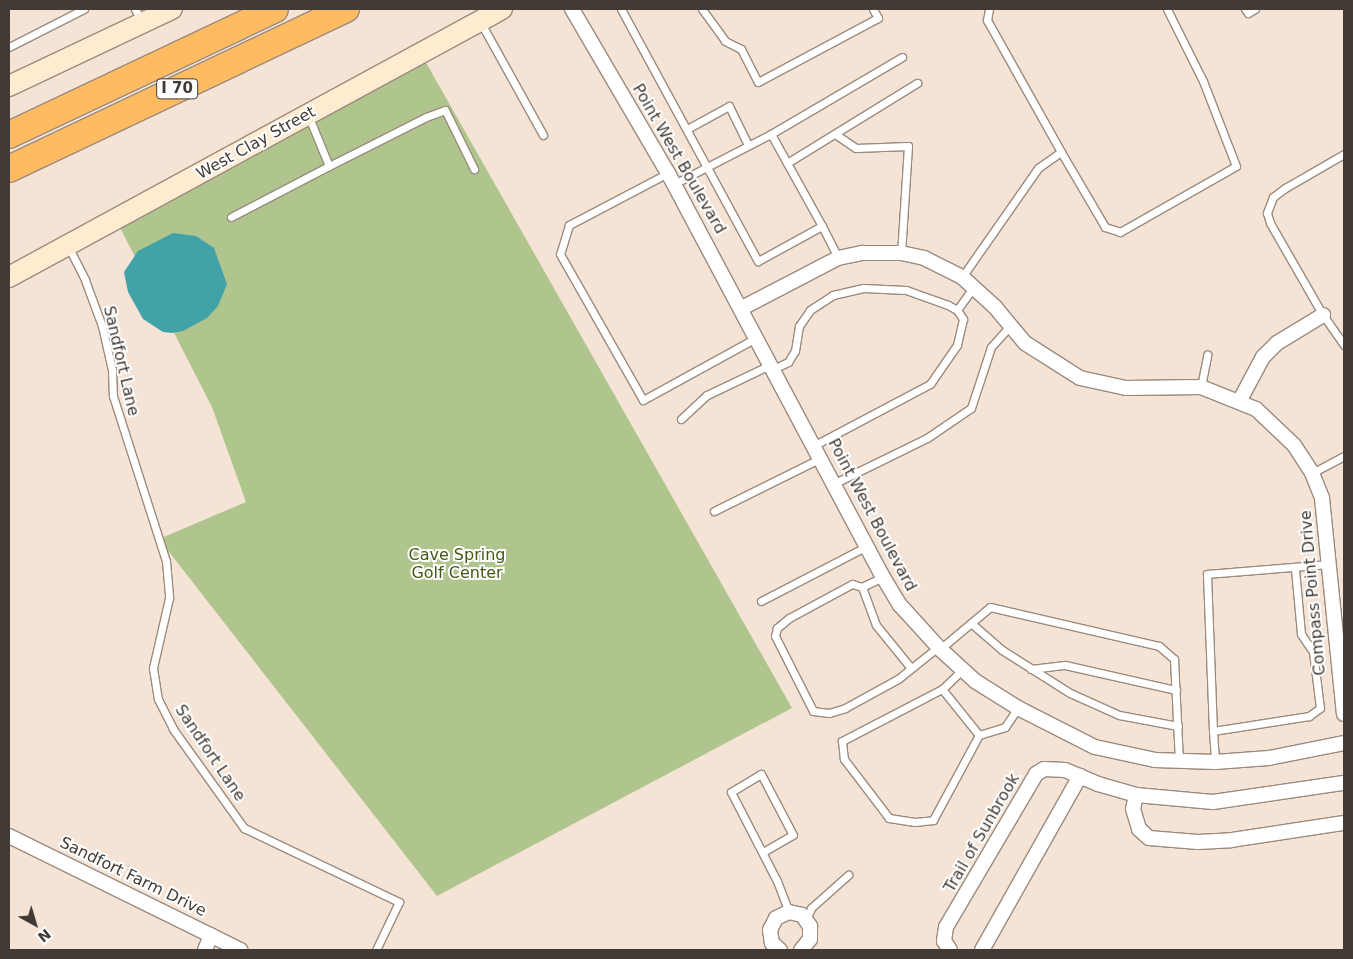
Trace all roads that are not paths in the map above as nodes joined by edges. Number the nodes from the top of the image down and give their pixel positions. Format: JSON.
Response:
{"nodes":[{"id":1,"x":84,"y":9,"type":"edge"},
{"id":2,"x":172,"y":9,"type":"edge"},
{"id":3,"x":275,"y":9,"type":"edge"},
{"id":4,"x":346,"y":9,"type":"edge"},
{"id":5,"x":502,"y":9,"type":"edge"},
{"id":6,"x":572,"y":9,"type":"edge"},
{"id":7,"x":621,"y":9,"type":"edge"},
{"id":8,"x":702,"y":9,"type":"edge"},
{"id":9,"x":874,"y":9,"type":"edge"},
{"id":10,"x":989,"y":9,"type":"edge"},
{"id":11,"x":1167,"y":9,"type":"edge"},
{"id":12,"x":1245,"y":9,"type":"edge"},
{"id":13,"x":1255,"y":9,"type":"edge"},
{"id":14,"x":138,"y":16,"type":"edge"},
{"id":15,"x":479,"y":21,"type":"junction"},
{"id":16,"x":9,"y":47,"type":"edge"},
{"id":17,"x":902,"y":57,"type":"dead end"},
{"id":18,"x":917,"y":83,"type":"dead end"},
{"id":19,"x":9,"y":86,"type":"edge"},
{"id":20,"x":308,"y":115,"type":"junction"},
{"id":21,"x":686,"y":130,"type":"junction"},
{"id":22,"x":771,"y":134,"type":"junction"},
{"id":23,"x":834,"y":134,"type":"junction"},
{"id":24,"x":9,"y":135,"type":"edge"},
{"id":25,"x":543,"y":135,"type":"dead end"},
{"id":26,"x":748,"y":145,"type":"junction"},
{"id":27,"x":1061,"y":152,"type":"junction"},
{"id":28,"x":1344,"y":154,"type":"edge"},
{"id":29,"x":787,"y":163,"type":"junction"},
{"id":30,"x":329,"y":166,"type":"junction"},
{"id":31,"x":707,"y":167,"type":"junction"},
{"id":32,"x":9,"y":169,"type":"edge"},
{"id":33,"x":474,"y":169,"type":"dead end"},
{"id":34,"x":671,"y":179,"type":"junction"},
{"id":35,"x":231,"y":217,"type":"dead end"},
{"id":36,"x":822,"y":226,"type":"junction"},
{"id":37,"x":67,"y":246,"type":"junction"},
{"id":38,"x":901,"y":253,"type":"junction"},
{"id":39,"x":838,"y":258,"type":"junction"},
{"id":40,"x":9,"y":277,"type":"edge"},
{"id":41,"x":962,"y":277,"type":"junction"},
{"id":42,"x":974,"y":287,"type":"junction"},
{"id":43,"x":742,"y":308,"type":"junction"},
{"id":44,"x":957,"y":310,"type":"junction"},
{"id":45,"x":1323,"y":315,"type":"junction"},
{"id":46,"x":1010,"y":326,"type":"junction"},
{"id":47,"x":756,"y":337,"type":"junction"},
{"id":48,"x":1344,"y":345,"type":"edge"},
{"id":49,"x":1207,"y":355,"type":"dead end"},
{"id":50,"x":772,"y":367,"type":"junction"},
{"id":51,"x":1202,"y":387,"type":"junction"},
{"id":52,"x":1240,"y":400,"type":"junction"},
{"id":53,"x":681,"y":419,"type":"dead end"},
{"id":54,"x":818,"y":451,"type":"junction"},
{"id":55,"x":1344,"y":456,"type":"edge"},
{"id":56,"x":1312,"y":473,"type":"junction"},
{"id":57,"x":835,"y":483,"type":"junction"},
{"id":58,"x":714,"y":511,"type":"dead end"},
{"id":59,"x":867,"y":546,"type":"junction"},
{"id":60,"x":1329,"y":564,"type":"junction"},
{"id":61,"x":1295,"y":569,"type":"junction"},
{"id":62,"x":884,"y":577,"type":"junction"},
{"id":63,"x":862,"y":588,"type":"junction"},
{"id":64,"x":761,"y":602,"type":"dead end"},
{"id":65,"x":1338,"y":603,"type":"edge"},
{"id":66,"x":971,"y":623,"type":"junction"},
{"id":67,"x":939,"y":648,"type":"junction"},
{"id":68,"x":911,"y":668,"type":"junction"},
{"id":69,"x":1031,"y":669,"type":"junction"},
{"id":70,"x":962,"y":670,"type":"junction"},
{"id":71,"x":1342,"y":687,"type":"edge"},
{"id":72,"x":942,"y":689,"type":"junction"},
{"id":73,"x":1176,"y":690,"type":"junction"},
{"id":74,"x":1018,"y":708,"type":"junction"},
{"id":75,"x":1344,"y":714,"type":"edge"},
{"id":76,"x":1178,"y":726,"type":"junction"},
{"id":77,"x":1213,"y":731,"type":"junction"},
{"id":78,"x":979,"y":735,"type":"junction"},
{"id":79,"x":1344,"y":743,"type":"edge"},
{"id":80,"x":1179,"y":761,"type":"junction"},
{"id":81,"x":1216,"y":762,"type":"junction"},
{"id":82,"x":1080,"y":776,"type":"junction"},
{"id":83,"x":1344,"y":783,"type":"edge"},
{"id":84,"x":1136,"y":794,"type":"junction"},
{"id":85,"x":1344,"y":823,"type":"edge"},
{"id":86,"x":9,"y":836,"type":"edge"},
{"id":87,"x":763,"y":852,"type":"junction"},
{"id":88,"x":848,"y":874,"type":"dead end"},
{"id":89,"x":789,"y":912,"type":"junction"},
{"id":90,"x":806,"y":920,"type":"junction"},
{"id":91,"x":211,"y":935,"type":"junction"},
{"id":92,"x":776,"y":947,"type":"edge"},
{"id":93,"x":205,"y":950,"type":"edge"},
{"id":94,"x":241,"y":950,"type":"edge"},
{"id":95,"x":376,"y":950,"type":"edge"},
{"id":96,"x":760,"y":950,"type":"edge"},
{"id":97,"x":801,"y":950,"type":"edge"},
{"id":98,"x":950,"y":950,"type":"edge"},
{"id":99,"x":982,"y":950,"type":"edge"}],
"edges":[{"from":1,"to":16,"type":"lane"},
{"from":2,"to":14,"type":"street"},
{"from":3,"to":24,"type":"highway","number":"I 70"},
{"from":4,"to":32,"type":"highway","number":"I 70"},
{"from":5,"to":15,"type":"street","name":"West Clay Street"},
{"from":6,"to":34,"type":"street","name":"Point West Boulevard"},
{"from":7,"to":21,"type":"lane"},
{"from":8,"to":9,"type":"lane"},
{"from":10,"to":27,"type":"lane"},
{"from":11,"to":27,"type":"lane"},
{"from":12,"to":13,"type":"lane"},
{"from":14,"to":19,"type":"street"},
{"from":15,"to":20,"type":"street","name":"West Clay Street"},
{"from":15,"to":25,"type":"lane"},
{"from":17,"to":22,"type":"lane"},
{"from":18,"to":23,"type":"lane"},
{"from":20,"to":30,"type":"lane"},
{"from":20,"to":37,"type":"street","name":"West Clay Street"},
{"from":21,"to":26,"type":"lane"},
{"from":21,"to":31,"type":"lane"},
{"from":22,"to":26,"type":"lane"},
{"from":22,"to":29,"type":"lane"},
{"from":23,"to":29,"type":"lane"},
{"from":23,"to":38,"type":"lane"},
{"from":26,"to":31,"type":"lane"},
{"from":27,"to":41,"type":"lane"},
{"from":28,"to":45,"type":"lane"},
{"from":29,"to":36,"type":"lane"},
{"from":30,"to":33,"type":"lane"},
{"from":30,"to":35,"type":"lane"},
{"from":31,"to":34,"type":"lane"},
{"from":31,"to":36,"type":"lane"},
{"from":34,"to":43,"type":"street","name":"Point West Boulevard"},
{"from":34,"to":47,"type":"lane"},
{"from":36,"to":39,"type":"lane"},
{"from":37,"to":40,"type":"street","name":"West Clay Street"},
{"from":37,"to":95,"type":"lane","name":"Sandfort Lane"},
{"from":38,"to":39,"type":"street","name":"Compass Point Drive"},
{"from":38,"to":41,"type":"street","name":"Compass Point Drive"},
{"from":39,"to":43,"type":"street","name":"Compass Point Drive"},
{"from":41,"to":42,"type":"street","name":"Compass Point Drive"},
{"from":42,"to":44,"type":"lane"},
{"from":42,"to":46,"type":"street","name":"Compass Point Drive"},
{"from":43,"to":47,"type":"street","name":"Point West Boulevard"},
{"from":44,"to":50,"type":"lane"},
{"from":44,"to":54,"type":"lane"},
{"from":45,"to":48,"type":"lane"},
{"from":45,"to":52,"type":"street"},
{"from":46,"to":51,"type":"street","name":"Compass Point Drive"},
{"from":46,"to":57,"type":"lane"},
{"from":47,"to":50,"type":"street","name":"Point West Boulevard"},
{"from":49,"to":51,"type":"lane"},
{"from":50,"to":53,"type":"lane"},
{"from":50,"to":54,"type":"street","name":"Point West Boulevard"},
{"from":51,"to":52,"type":"street","name":"Compass Point Drive"},
{"from":52,"to":56,"type":"street","name":"Compass Point Drive"},
{"from":54,"to":57,"type":"street","name":"Point West Boulevard"},
{"from":54,"to":58,"type":"lane"},
{"from":55,"to":56,"type":"lane"},
{"from":56,"to":60,"type":"street","name":"Compass Point Drive"},
{"from":57,"to":59,"type":"street","name":"Point West Boulevard"},
{"from":59,"to":62,"type":"street","name":"Point West Boulevard"},
{"from":59,"to":64,"type":"lane"},
{"from":60,"to":61,"type":"lane"},
{"from":60,"to":65,"type":"street","name":"Compass Point Drive"},
{"from":61,"to":77,"type":"lane"},
{"from":61,"to":77,"type":"lane"},
{"from":62,"to":63,"type":"lane"},
{"from":62,"to":67,"type":"street","name":"Point West Boulevard"},
{"from":63,"to":68,"type":"lane"},
{"from":63,"to":68,"type":"lane"},
{"from":65,"to":71,"type":"street","name":"Compass Point Drive"},
{"from":66,"to":67,"type":"lane"},
{"from":66,"to":69,"type":"lane"},
{"from":66,"to":73,"type":"lane"},
{"from":67,"to":68,"type":"lane"},
{"from":67,"to":70,"type":"street","name":"Point West Boulevard"},
{"from":69,"to":73,"type":"lane"},
{"from":69,"to":76,"type":"lane"},
{"from":70,"to":72,"type":"lane"},
{"from":70,"to":74,"type":"street","name":"Point West Boulevard"},
{"from":71,"to":75,"type":"street","name":"Compass Point Drive"},
{"from":72,"to":78,"type":"lane"},
{"from":72,"to":78,"type":"lane"},
{"from":73,"to":76,"type":"lane"},
{"from":74,"to":78,"type":"lane"},
{"from":74,"to":80,"type":"street","name":"Point West Boulevard"},
{"from":76,"to":80,"type":"lane"},
{"from":77,"to":81,"type":"lane"},
{"from":79,"to":81,"type":"street","name":"Point West Boulevard"},
{"from":80,"to":81,"type":"street","name":"Point West Boulevard"},
{"from":82,"to":84,"type":"street","name":"Trail of Sunbrook"},
{"from":82,"to":98,"type":"street","name":"Trail of Sunbrook"},
{"from":82,"to":99,"type":"street"},
{"from":83,"to":84,"type":"street","name":"Trail of Sunbrook"},
{"from":84,"to":85,"type":"street"},
{"from":86,"to":91,"type":"street","name":"Sandfort Farm Drive"},
{"from":87,"to":87,"type":"lane"},
{"from":87,"to":89,"type":"lane"},
{"from":88,"to":90,"type":"lane"},
{"from":89,"to":90,"type":"street"},
{"from":89,"to":92,"type":"street"},
{"from":90,"to":97,"type":"street"},
{"from":91,"to":93,"type":"street"},
{"from":91,"to":94,"type":"street","name":"Sandfort Farm Drive"},
{"from":92,"to":96,"type":"street"}]}
